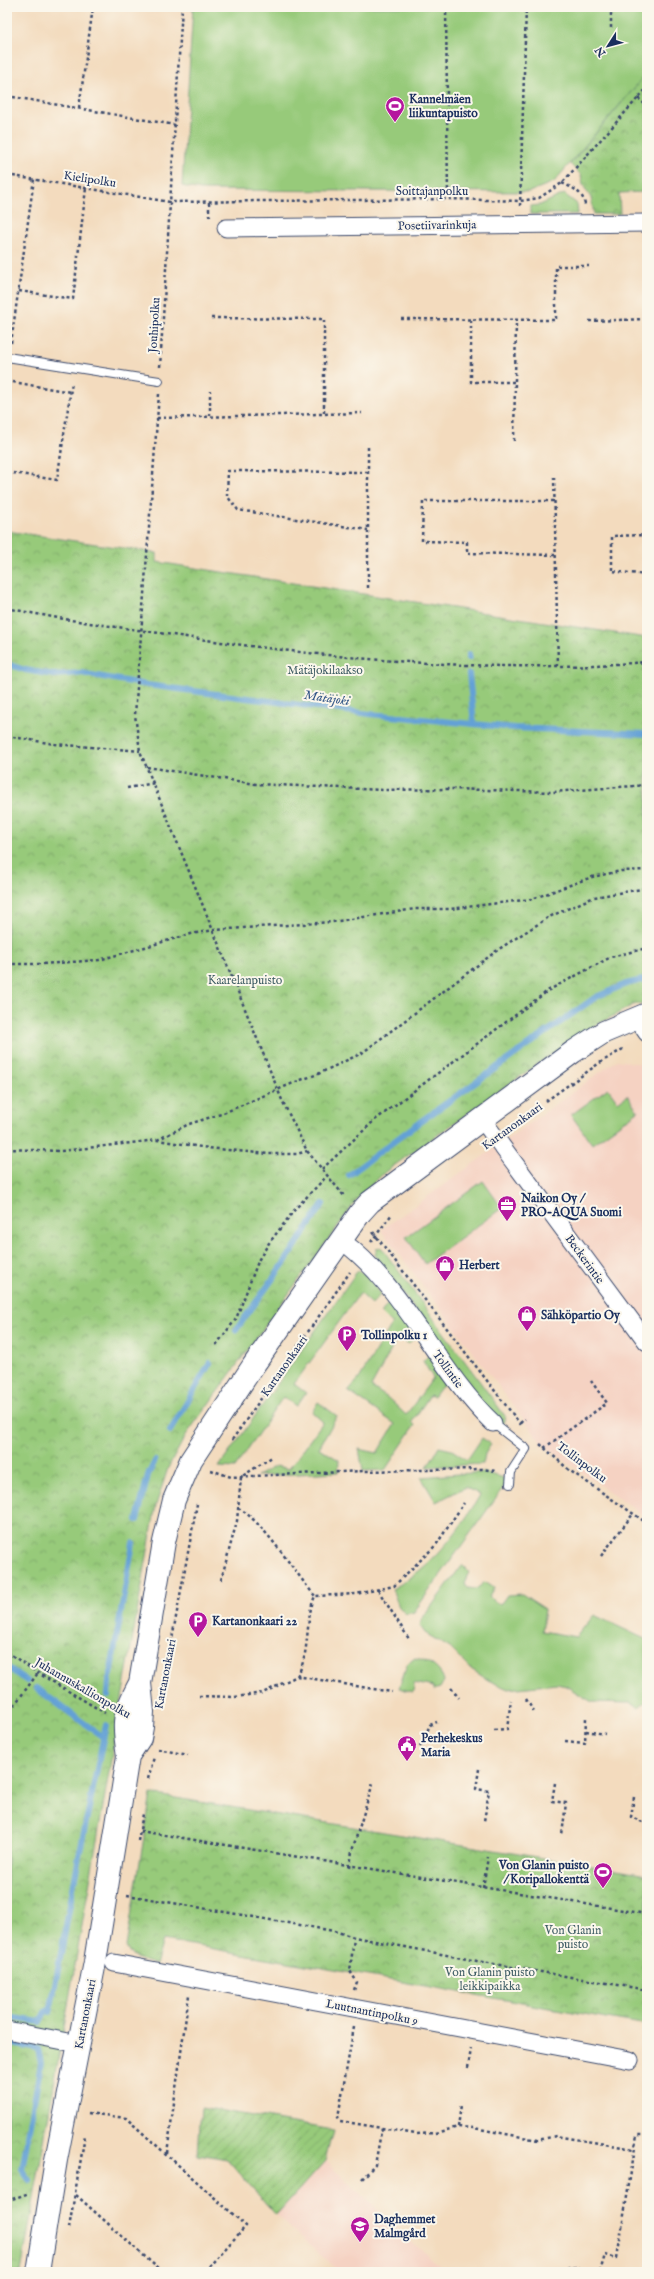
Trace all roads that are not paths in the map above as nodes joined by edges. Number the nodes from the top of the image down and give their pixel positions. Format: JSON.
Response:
{"nodes":[{"id":1,"x":647,"y":223,"type":"edge"},
{"id":2,"x":226,"y":228,"type":"dead end"},
{"id":3,"x":8,"y":358,"type":"edge"},
{"id":4,"x":160,"y":381,"type":"road end"},
{"id":5,"x":643,"y":1021,"type":"edge"},
{"id":6,"x":481,"y":1118,"type":"junction"},
{"id":7,"x":342,"y":1241,"type":"junction"},
{"id":8,"x":647,"y":1342,"type":"edge"},
{"id":9,"x":494,"y":1423,"type":"joint"},
{"id":10,"x":510,"y":1484,"type":"dead end"},
{"id":11,"x":140,"y":1683,"type":"junction"},
{"id":12,"x":128,"y":1756,"type":"junction"},
{"id":13,"x":104,"y":1962,"type":"junction"},
{"id":14,"x":7,"y":2030,"type":"edge"},
{"id":15,"x":79,"y":2044,"type":"junction"},
{"id":16,"x":630,"y":2060,"type":"dead end"},
{"id":17,"x":38,"y":2272,"type":"edge"}],
"edges":[{"from":1,"to":2,"type":"street","name":"Posetiivarinkuja"},
{"from":3,"to":4,"type":"lane"},
{"from":5,"to":6,"type":"street","name":"Kartanonkaari"},
{"from":6,"to":7,"type":"street","name":"Kartanonkaari"},
{"from":6,"to":8,"type":"street","name":"Beckerintie"},
{"from":7,"to":9,"type":"street","name":"Tollintie"},
{"from":7,"to":11,"type":"street","name":"Kartanonkaari"},
{"from":9,"to":10,"type":"lane"},
{"from":11,"to":12,"type":"street","name":"Kartanonkaari"},
{"from":11,"to":12,"type":"street","name":"Kartanonkaari"},
{"from":12,"to":13,"type":"street","name":"Kartanonkaari"},
{"from":13,"to":15,"type":"street","name":"Kartanonkaari"},
{"from":13,"to":16,"type":"street","name":"Luutnantinpolku 9"},
{"from":14,"to":15,"type":"street"},
{"from":15,"to":17,"type":"street","name":"Kartanonkaari"}]}
